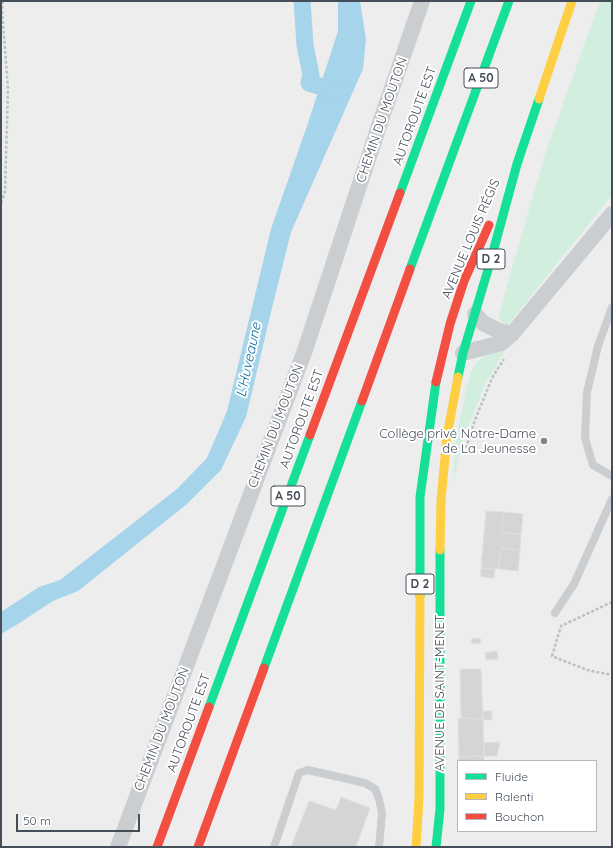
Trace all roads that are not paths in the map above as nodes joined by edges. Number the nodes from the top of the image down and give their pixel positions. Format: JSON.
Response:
{"nodes":[{"id":1,"x":422,"y":1,"type":"edge"},
{"id":2,"x":471,"y":1,"type":"edge"},
{"id":3,"x":509,"y":1,"type":"edge"},
{"id":4,"x":572,"y":1,"type":"edge"},
{"id":5,"x":517,"y":164,"type":"junction"},
{"id":6,"x":612,"y":214,"type":"edge"},
{"id":7,"x":612,"y":307,"type":"edge"},
{"id":8,"x":475,"y":314,"type":"junction"},
{"id":9,"x":450,"y":324,"type":"joint"},
{"id":10,"x":512,"y":334,"type":"junction"},
{"id":11,"x":463,"y":354,"type":"junction"},
{"id":12,"x":612,"y":476,"type":"edge"},
{"id":13,"x":612,"y":499,"type":"edge"},
{"id":14,"x":555,"y":613,"type":"dead end"},
{"id":15,"x":118,"y":847,"type":"edge"},
{"id":16,"x":157,"y":847,"type":"edge"},
{"id":17,"x":198,"y":847,"type":"edge"},
{"id":18,"x":274,"y":847,"type":"edge"},
{"id":19,"x":379,"y":847,"type":"edge"},
{"id":20,"x":416,"y":847,"type":"edge"},
{"id":21,"x":436,"y":847,"type":"edge"}],
"edges":[{"from":1,"to":15,"type":"street","name":"CHEMIN DU MOUTON"},
{"from":2,"to":16,"type":"main road","name":"AUTOROUTE EST","number":"A 50"},
{"from":3,"to":17,"type":"main road","number":"A 50"},
{"from":4,"to":5,"type":"main road","name":"AVENUE LOUIS RÉGIS","number":"D 2"},
{"from":5,"to":8,"type":"main road","name":"AVENUE LOUIS RÉGIS","number":"D 2"},
{"from":5,"to":9,"type":"main road","name":"AVENUE LOUIS RÉGIS","number":"D 2"},
{"from":6,"to":10,"type":"street"},
{"from":7,"to":12,"type":"lane"},
{"from":8,"to":10,"type":"street"},
{"from":8,"to":11,"type":"main road","name":"AVENUE LOUIS RÉGIS","number":"D 2"},
{"from":9,"to":20,"type":"main road","name":"AVENUE DE SAINT-MENET","number":"D 2"},
{"from":10,"to":11,"type":"street"},
{"from":11,"to":21,"type":"main road","name":"AVENUE DE SAINT-MENET","number":"D 2"},
{"from":13,"to":14,"type":"lane"},
{"from":18,"to":19,"type":"lane"}]}
